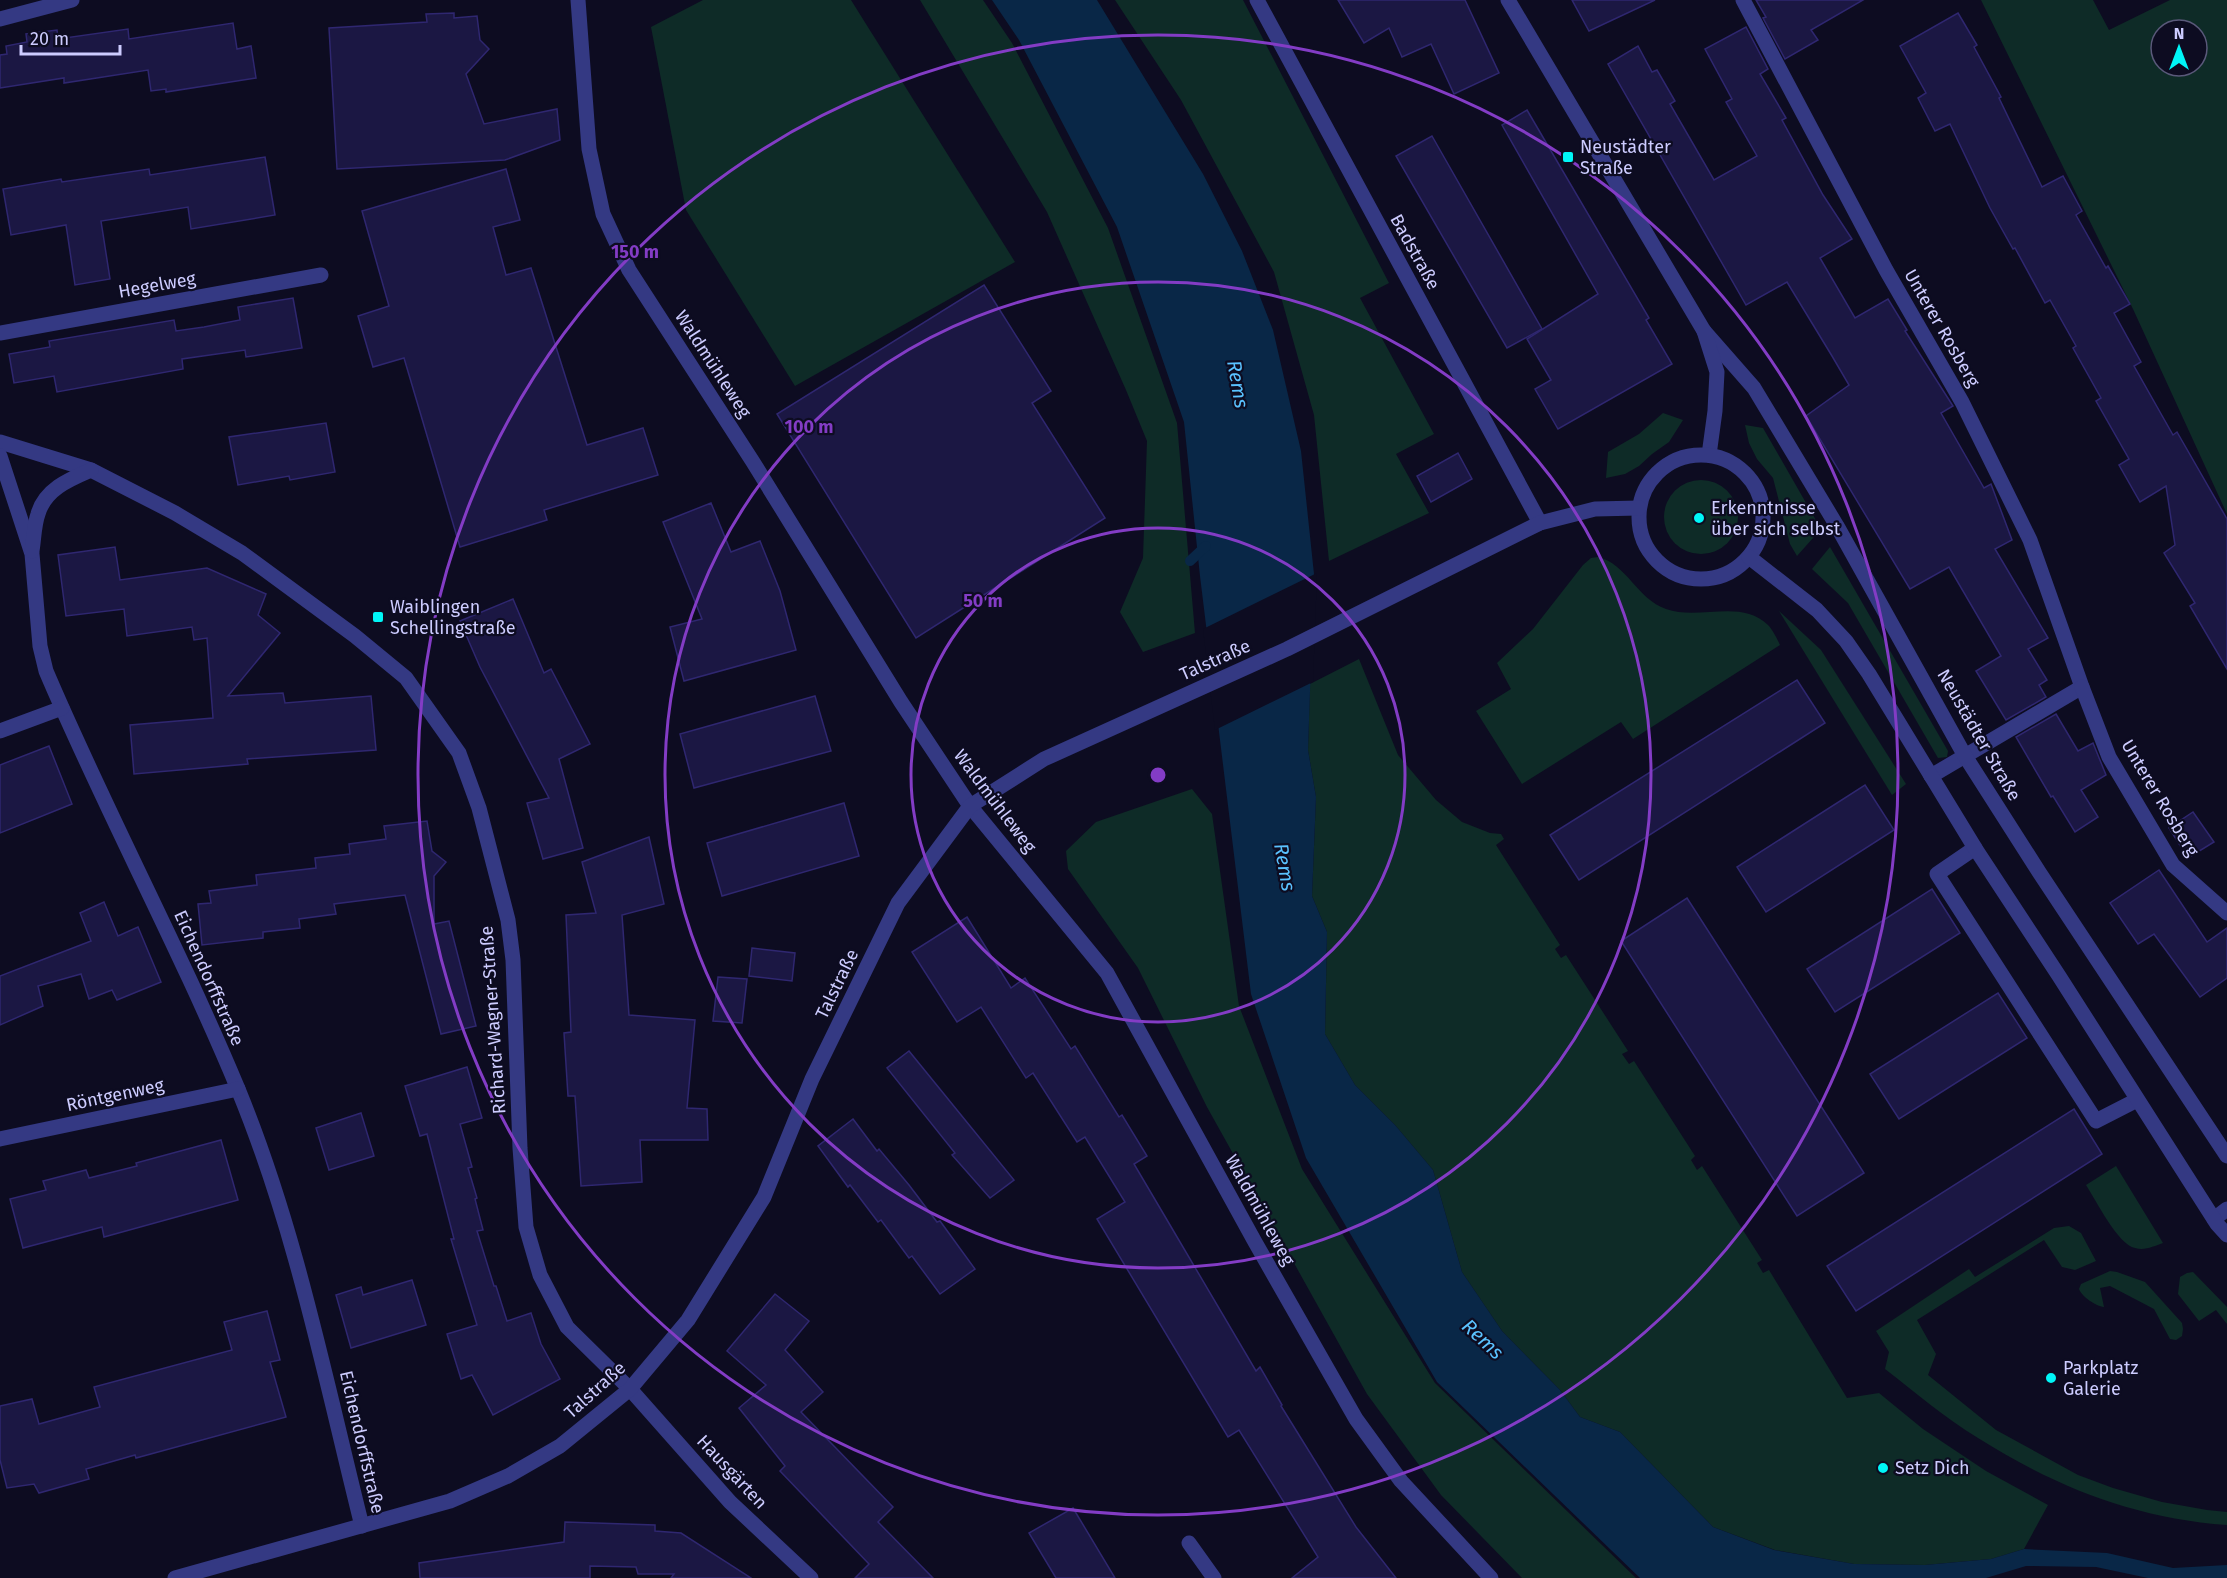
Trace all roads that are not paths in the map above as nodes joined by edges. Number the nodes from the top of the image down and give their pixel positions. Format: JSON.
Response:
{"nodes":[{"id":1,"x":72,"y":0,"type":"edge"},
{"id":2,"x":578,"y":0,"type":"edge"},
{"id":3,"x":1257,"y":0,"type":"edge"},
{"id":4,"x":1508,"y":0,"type":"edge"},
{"id":5,"x":1743,"y":0,"type":"edge"},
{"id":6,"x":0,"y":19,"type":"edge"},
{"id":7,"x":321,"y":275,"type":"dead end"},
{"id":8,"x":1704,"y":331,"type":"junction"},
{"id":9,"x":0,"y":333,"type":"edge"},
{"id":10,"x":0,"y":442,"type":"edge"},
{"id":11,"x":1709,"y":455,"type":"junction"},
{"id":12,"x":0,"y":456,"type":"edge"},
{"id":13,"x":91,"y":470,"type":"junction"},
{"id":14,"x":1640,"y":508,"type":"junction"},
{"id":15,"x":1540,"y":523,"type":"junction"},
{"id":16,"x":32,"y":554,"type":"junction"},
{"id":17,"x":1749,"y":557,"type":"junction"},
{"id":18,"x":2082,"y":687,"type":"junction"},
{"id":19,"x":62,"y":708,"type":"junction"},
{"id":20,"x":0,"y":731,"type":"edge"},
{"id":21,"x":1965,"y":756,"type":"junction"},
{"id":22,"x":1931,"y":776,"type":"junction"},
{"id":23,"x":970,"y":806,"type":"junction"},
{"id":24,"x":1975,"y":848,"type":"junction"},
{"id":25,"x":2227,"y":913,"type":"edge"},
{"id":26,"x":238,"y":1089,"type":"junction"},
{"id":27,"x":2137,"y":1100,"type":"junction"},
{"id":28,"x":0,"y":1139,"type":"edge"},
{"id":29,"x":2227,"y":1156,"type":"edge"},
{"id":30,"x":2227,"y":1209,"type":"edge"},
{"id":31,"x":2214,"y":1219,"type":"junction"},
{"id":32,"x":2227,"y":1235,"type":"edge"},
{"id":33,"x":630,"y":1389,"type":"junction"},
{"id":34,"x":362,"y":1526,"type":"junction"},
{"id":35,"x":1189,"y":1543,"type":"dead end"},
{"id":36,"x":175,"y":1578,"type":"edge"},
{"id":37,"x":811,"y":1578,"type":"edge"},
{"id":38,"x":1214,"y":1578,"type":"edge"},
{"id":39,"x":1491,"y":1578,"type":"edge"}],
"edges":[{"from":1,"to":6,"type":"street"},
{"from":2,"to":23,"type":"street","name":"Waldmühleweg"},
{"from":3,"to":15,"type":"street","name":"Badstraße"},
{"from":4,"to":8,"type":"street","name":"Neustädter Straße"},
{"from":5,"to":18,"type":"street","name":"Unterer Rosberg"},
{"from":7,"to":9,"type":"street","name":"Hegelweg"},
{"from":8,"to":11,"type":"street","name":"Neustädter Straße"},
{"from":8,"to":21,"type":"street","name":"Neustädter Straße"},
{"from":10,"to":13,"type":"street","name":"Richard-Wagner-Straße"},
{"from":11,"to":14,"type":"street"},
{"from":11,"to":17,"type":"street"},
{"from":12,"to":16,"type":"street","name":"Eichendorffstraße"},
{"from":13,"to":16,"type":"street"},
{"from":13,"to":33,"type":"street","name":"Richard-Wagner-Straße"},
{"from":14,"to":15,"type":"street","name":"Talstraße"},
{"from":14,"to":17,"type":"street"},
{"from":15,"to":23,"type":"street","name":"Talstraße"},
{"from":16,"to":19,"type":"street","name":"Eichendorffstraße"},
{"from":17,"to":22,"type":"street"},
{"from":18,"to":21,"type":"street"},
{"from":18,"to":25,"type":"street","name":"Unterer Rosberg"},
{"from":19,"to":20,"type":"street"},
{"from":19,"to":26,"type":"street","name":"Eichendorffstraße"},
{"from":21,"to":22,"type":"street"},
{"from":21,"to":29,"type":"street","name":"Neustädter Straße"},
{"from":22,"to":24,"type":"street"},
{"from":23,"to":33,"type":"street","name":"Talstraße"},
{"from":23,"to":39,"type":"street","name":"Waldmühleweg"},
{"from":24,"to":27,"type":"street"},
{"from":24,"to":27,"type":"street"},
{"from":26,"to":28,"type":"street","name":"Röntgenweg"},
{"from":26,"to":34,"type":"street","name":"Eichendorffstraße"},
{"from":27,"to":31,"type":"street"},
{"from":30,"to":31,"type":"street"},
{"from":31,"to":32,"type":"street"},
{"from":33,"to":34,"type":"street","name":"Talstraße"},
{"from":33,"to":37,"type":"street","name":"Hausgärten"},
{"from":34,"to":36,"type":"street","name":"Talstraße"},
{"from":35,"to":38,"type":"street"}]}
